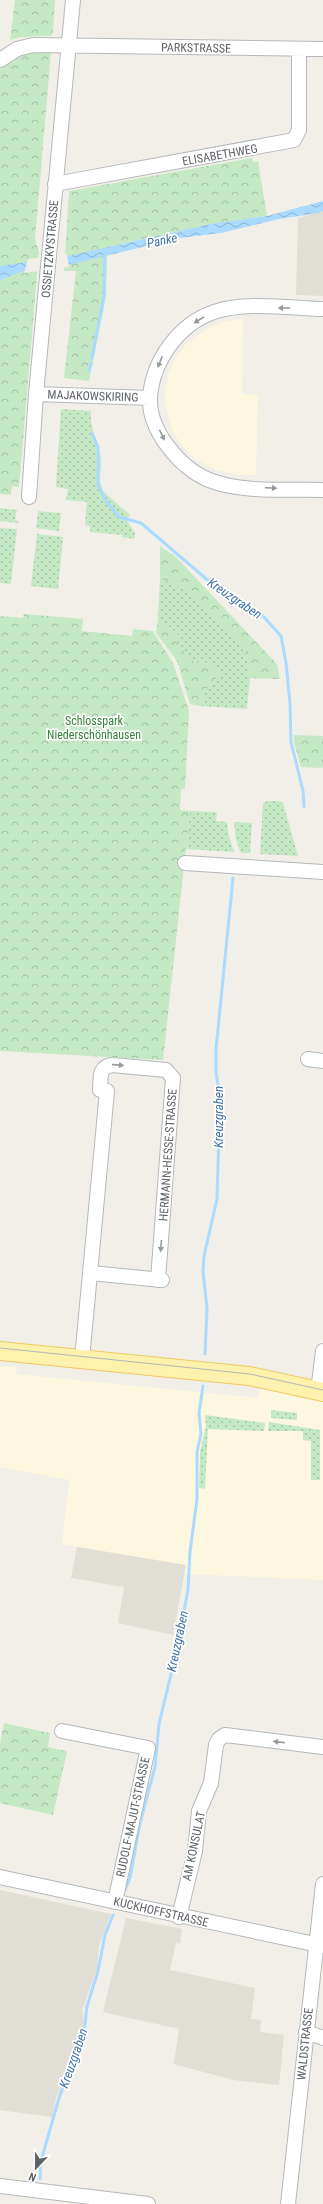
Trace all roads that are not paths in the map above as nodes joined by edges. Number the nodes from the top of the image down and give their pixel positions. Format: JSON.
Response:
{"nodes":[{"id":1,"x":73,"y":0,"type":"edge"},
{"id":2,"x":68,"y":47,"type":"junction"},
{"id":3,"x":299,"y":49,"type":"junction"},
{"id":4,"x":323,"y":49,"type":"edge"},
{"id":5,"x":0,"y":60,"type":"edge"},
{"id":6,"x":55,"y":184,"type":"junction"},
{"id":7,"x":323,"y":309,"type":"edge"},
{"id":8,"x":36,"y":394,"type":"junction"},
{"id":9,"x":150,"y":398,"type":"junction"},
{"id":10,"x":323,"y":490,"type":"edge"},
{"id":11,"x":29,"y":497,"type":"dead end"},
{"id":12,"x":185,"y":863,"type":"dead end"},
{"id":13,"x":323,"y":872,"type":"edge"},
{"id":14,"x":308,"y":1059,"type":"dead end"},
{"id":15,"x":323,"y":1061,"type":"edge"},
{"id":16,"x":91,"y":1273,"type":"junction"},
{"id":17,"x":0,"y":1351,"type":"edge"},
{"id":18,"x":323,"y":1351,"type":"edge"},
{"id":19,"x":82,"y":1359,"type":"junction"},
{"id":20,"x":321,"y":1391,"type":"edge"},
{"id":21,"x":62,"y":1731,"type":"dead end"},
{"id":22,"x":323,"y":1747,"type":"edge"},
{"id":23,"x":0,"y":1877,"type":"edge"},
{"id":24,"x":323,"y":1884,"type":"edge"},
{"id":25,"x":115,"y":1902,"type":"junction"},
{"id":26,"x":179,"y":1917,"type":"junction"},
{"id":27,"x":320,"y":1946,"type":"edge"},
{"id":28,"x":306,"y":2032,"type":"junction"},
{"id":29,"x":323,"y":2038,"type":"edge"},
{"id":30,"x":0,"y":2186,"type":"edge"},
{"id":31,"x":148,"y":2204,"type":"edge"},
{"id":32,"x":288,"y":2204,"type":"edge"}],
"edges":[{"from":1,"to":2,"type":"street","name":"OSSIETZKYSTRASSE"},
{"from":2,"to":3,"type":"street","name":"PARKSTRASSE"},
{"from":2,"to":5,"type":"street","name":"PARKSTRASSE"},
{"from":2,"to":6,"type":"street","name":"OSSIETZKYSTRASSE"},
{"from":3,"to":4,"type":"street","name":"PARKSTRASSE"},
{"from":3,"to":6,"type":"street","name":"ELISABETHWEG"},
{"from":6,"to":8,"type":"street","name":"OSSIETZKYSTRASSE"},
{"from":7,"to":9,"type":"street","name":"MAJAKOWSKIRING","one_way":true},
{"from":8,"to":9,"type":"street","name":"MAJAKOWSKIRING"},
{"from":8,"to":11,"type":"street","name":"OSSIETZKYSTRASSE"},
{"from":9,"to":10,"type":"street","name":"MAJAKOWSKIRING","one_way":true},
{"from":12,"to":13,"type":"street"},
{"from":14,"to":15,"type":"street"},
{"from":16,"to":16,"type":"street","name":"HERMANN-HESSE-STRASSE","one_way":true},
{"from":16,"to":19,"type":"street","name":"HERMANN-HESSE-STRASSE"},
{"from":17,"to":19,"type":"main road"},
{"from":18,"to":20,"type":"street"},
{"from":19,"to":20,"type":"main road"},
{"from":21,"to":25,"type":"street","name":"RUDOLF-MAJUT-STRASSE"},
{"from":22,"to":26,"type":"street","name":"AM KONSULAT","one_way":true},
{"from":23,"to":25,"type":"street","name":"KUCKHOFFSTRASSE"},
{"from":24,"to":27,"type":"street","name":"WALDSTRASSE"},
{"from":25,"to":26,"type":"street","name":"KUCKHOFFSTRASSE"},
{"from":26,"to":27,"type":"street","name":"KUCKHOFFSTRASSE"},
{"from":27,"to":28,"type":"street","name":"WALDSTRASSE"},
{"from":28,"to":29,"type":"street"},
{"from":28,"to":32,"type":"street","name":"WALDSTRASSE"},
{"from":30,"to":31,"type":"street"}]}
